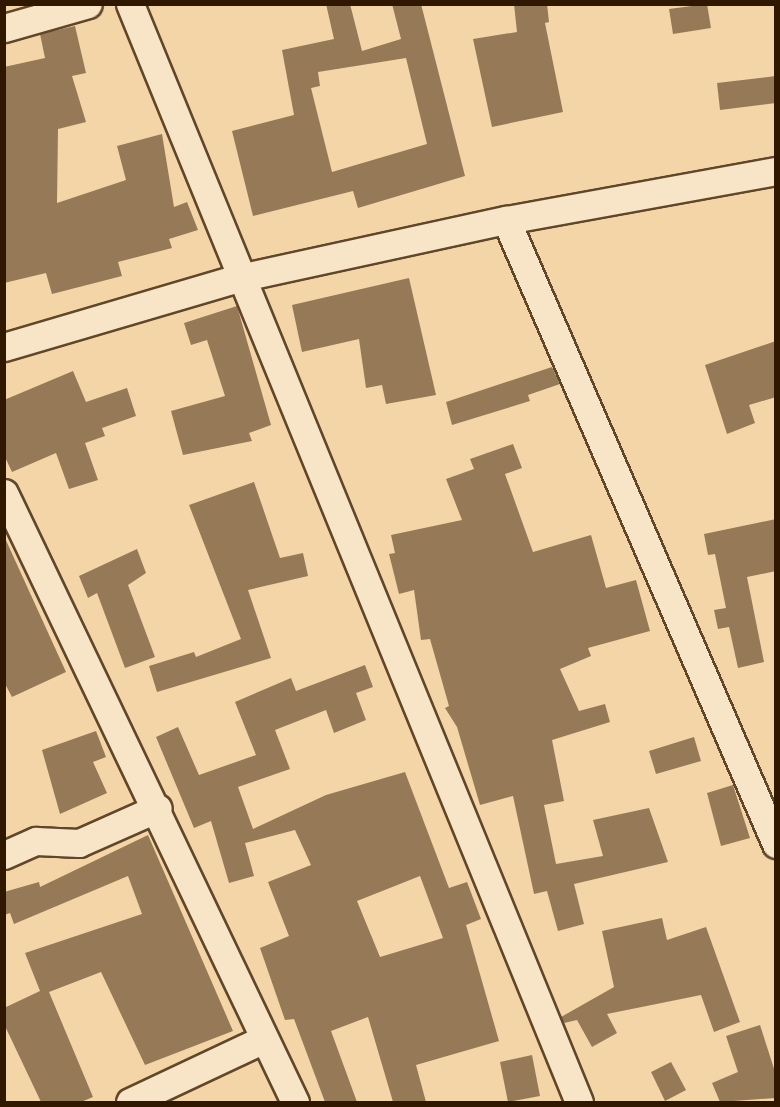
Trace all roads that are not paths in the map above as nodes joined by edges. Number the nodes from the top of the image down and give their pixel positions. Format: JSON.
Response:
{"nodes":[{"id":1,"x":88,"y":4,"type":"edge"},
{"id":2,"x":130,"y":4,"type":"edge"},
{"id":3,"x":4,"y":28,"type":"edge"},
{"id":4,"x":776,"y":171,"type":"edge"},
{"id":5,"x":506,"y":220,"type":"junction"},
{"id":6,"x":239,"y":278,"type":"junction"},
{"id":7,"x":4,"y":347,"type":"edge"},
{"id":8,"x":4,"y":493,"type":"edge"},
{"id":9,"x":15,"y":542,"type":"edge"},
{"id":10,"x":158,"y":808,"type":"junction"},
{"id":11,"x":776,"y":844,"type":"edge"},
{"id":12,"x":4,"y":855,"type":"edge"},
{"id":13,"x":264,"y":1039,"type":"junction"},
{"id":14,"x":130,"y":1102,"type":"edge"},
{"id":15,"x":296,"y":1102,"type":"edge"},
{"id":16,"x":579,"y":1102,"type":"edge"}],
"edges":[{"from":1,"to":3,"type":"street"},
{"from":2,"to":6,"type":"street"},
{"from":4,"to":5,"type":"street"},
{"from":5,"to":6,"type":"street"},
{"from":5,"to":11,"type":"street"},
{"from":6,"to":7,"type":"street"},
{"from":6,"to":16,"type":"street"},
{"from":8,"to":9,"type":"street"},
{"from":9,"to":10,"type":"street"},
{"from":10,"to":12,"type":"street"},
{"from":10,"to":13,"type":"street"},
{"from":13,"to":14,"type":"street"},
{"from":13,"to":15,"type":"street"}]}
